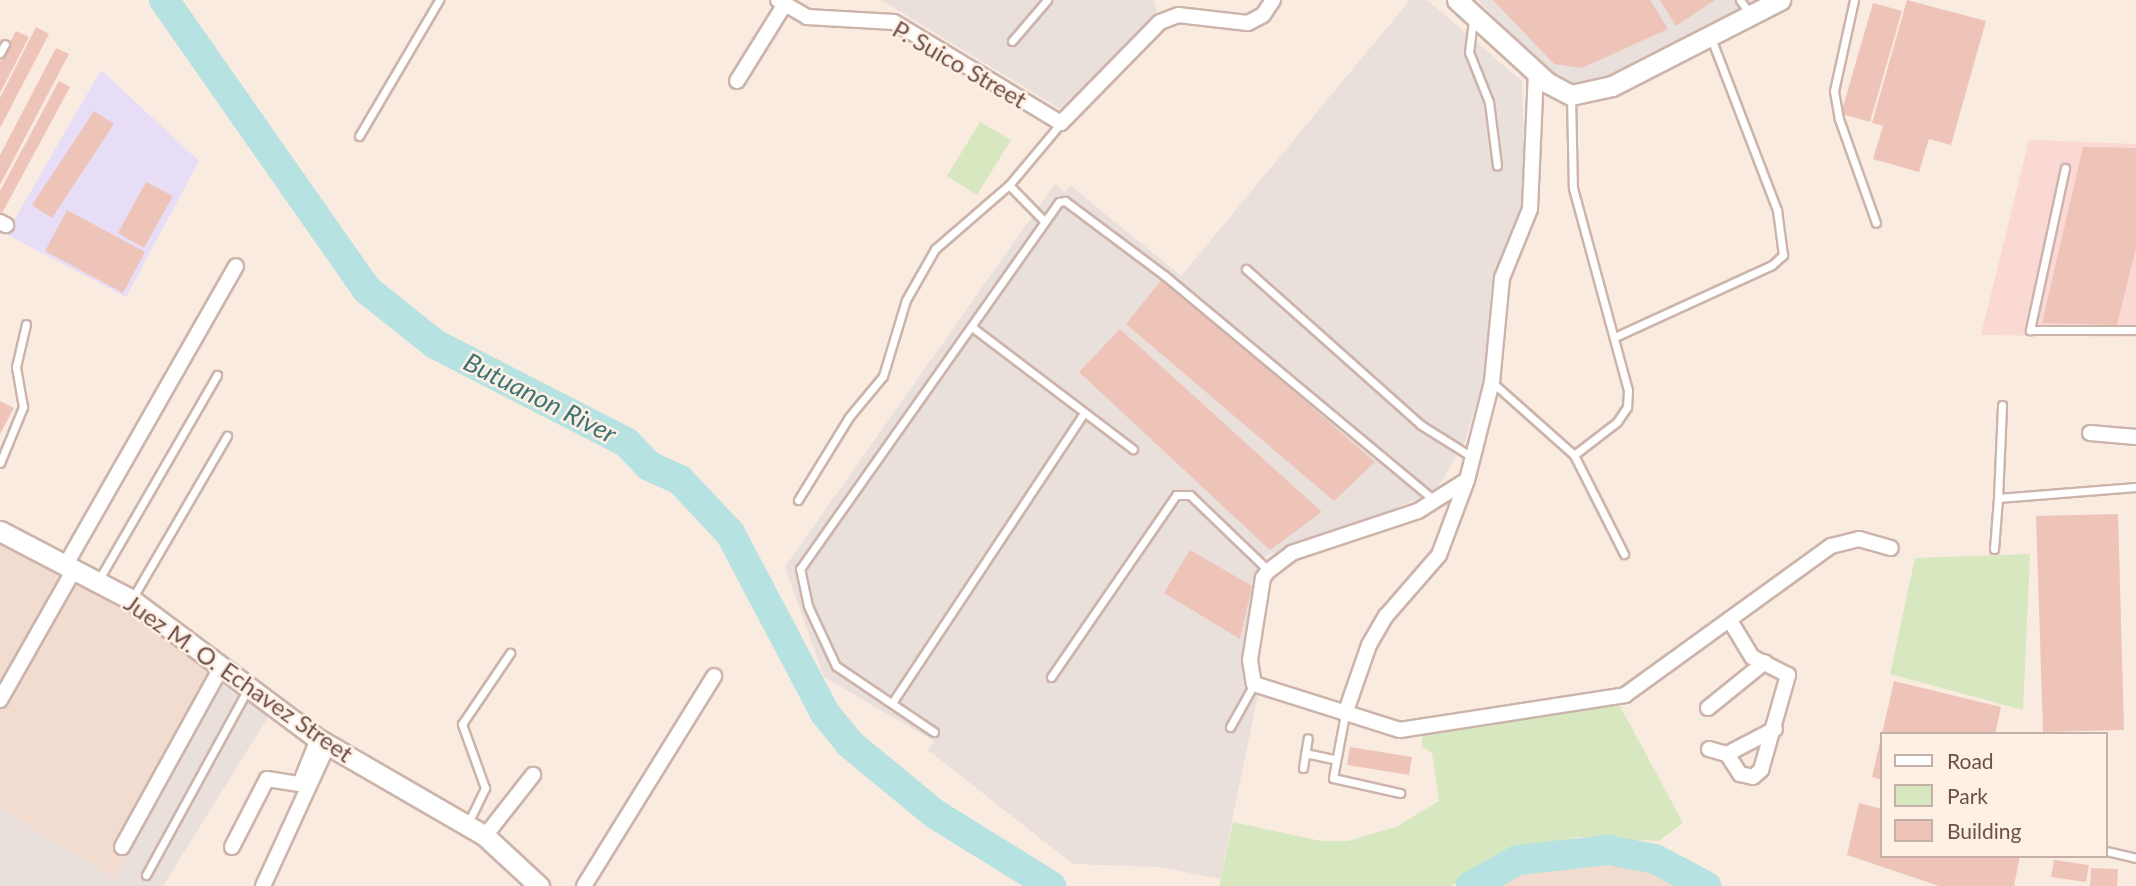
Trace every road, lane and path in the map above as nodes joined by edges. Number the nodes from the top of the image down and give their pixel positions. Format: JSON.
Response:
{"nodes":[{"id":1,"x":439,"y":0,"type":"edge"},
{"id":2,"x":1047,"y":0,"type":"edge"},
{"id":3,"x":1273,"y":0,"type":"edge"},
{"id":4,"x":1457,"y":0,"type":"edge"},
{"id":5,"x":1780,"y":0,"type":"edge"},
{"id":6,"x":1854,"y":0,"type":"edge"},
{"id":7,"x":780,"y":4,"type":"edge"},
{"id":8,"x":1745,"y":7,"type":"edge"},
{"id":9,"x":1474,"y":17,"type":"junction"},
{"id":10,"x":1710,"y":36,"type":"junction"},
{"id":11,"x":1012,"y":41,"type":"dead end"},
{"id":12,"x":5,"y":44,"type":"dead end"},
{"id":13,"x":0,"y":53,"type":"edge"},
{"id":14,"x":1535,"y":71,"type":"junction"},
{"id":15,"x":737,"y":80,"type":"dead end"},
{"id":16,"x":1571,"y":95,"type":"junction"},
{"id":17,"x":1061,"y":123,"type":"junction"},
{"id":18,"x":359,"y":135,"type":"dead end"},
{"id":19,"x":1497,"y":165,"type":"dead end"},
{"id":20,"x":2065,"y":168,"type":"dead end"},
{"id":21,"x":1009,"y":185,"type":"junction"},
{"id":22,"x":1042,"y":220,"type":"junction"},
{"id":23,"x":1876,"y":223,"type":"dead end"},
{"id":24,"x":236,"y":266,"type":"dead end"},
{"id":25,"x":1246,"y":269,"type":"dead end"},
{"id":26,"x":26,"y":324,"type":"dead end"},
{"id":27,"x":972,"y":327,"type":"junction"},
{"id":28,"x":2136,"y":330,"type":"edge"},
{"id":29,"x":1617,"y":336,"type":"junction"},
{"id":30,"x":217,"y":375,"type":"dead end"},
{"id":31,"x":1492,"y":382,"type":"junction"},
{"id":32,"x":2002,"y":405,"type":"dead end"},
{"id":33,"x":1084,"y":413,"type":"junction"},
{"id":34,"x":2090,"y":433,"type":"dead end"},
{"id":35,"x":227,"y":436,"type":"dead end"},
{"id":36,"x":2136,"y":437,"type":"edge"},
{"id":37,"x":1133,"y":449,"type":"dead end"},
{"id":38,"x":1574,"y":455,"type":"junction"},
{"id":39,"x":1473,"y":457,"type":"junction"},
{"id":40,"x":0,"y":463,"type":"edge"},
{"id":41,"x":1467,"y":480,"type":"junction"},
{"id":42,"x":2136,"y":487,"type":"edge"},
{"id":43,"x":1998,"y":498,"type":"junction"},
{"id":44,"x":798,"y":499,"type":"dead end"},
{"id":45,"x":1436,"y":502,"type":"junction"},
{"id":46,"x":1,"y":533,"type":"edge"},
{"id":47,"x":1891,"y":548,"type":"dead end"},
{"id":48,"x":1994,"y":549,"type":"dead end"},
{"id":49,"x":1624,"y":554,"type":"dead end"},
{"id":50,"x":70,"y":568,"type":"junction"},
{"id":51,"x":1269,"y":571,"type":"junction"},
{"id":52,"x":97,"y":582,"type":"junction"},
{"id":53,"x":132,"y":600,"type":"junction"},
{"id":54,"x":1729,"y":619,"type":"junction"},
{"id":55,"x":510,"y":653,"type":"dead end"},
{"id":56,"x":1765,"y":662,"type":"junction"},
{"id":57,"x":222,"y":666,"type":"junction"},
{"id":58,"x":714,"y":676,"type":"dead end"},
{"id":59,"x":1051,"y":677,"type":"dead end"},
{"id":60,"x":1254,"y":684,"type":"junction"},
{"id":61,"x":249,"y":687,"type":"junction"},
{"id":62,"x":0,"y":700,"type":"edge"},
{"id":63,"x":892,"y":704,"type":"junction"},
{"id":64,"x":1708,"y":708,"type":"dead end"},
{"id":65,"x":1345,"y":714,"type":"junction"},
{"id":66,"x":1230,"y":727,"type":"dead end"},
{"id":67,"x":1775,"y":729,"type":"junction"},
{"id":68,"x":934,"y":732,"type":"dead end"},
{"id":69,"x":1308,"y":738,"type":"dead end"},
{"id":70,"x":323,"y":742,"type":"junction"},
{"id":71,"x":1709,"y":749,"type":"dead end"},
{"id":72,"x":1305,"y":753,"type":"junction"},
{"id":73,"x":1727,"y":754,"type":"junction"},
{"id":74,"x":1334,"y":760,"type":"junction"},
{"id":75,"x":1303,"y":768,"type":"dead end"},
{"id":76,"x":533,"y":775,"type":"dead end"},
{"id":77,"x":1400,"y":793,"type":"dead end"},
{"id":78,"x":466,"y":827,"type":"junction"},
{"id":79,"x":485,"y":836,"type":"junction"},
{"id":80,"x":122,"y":847,"type":"dead end"},
{"id":81,"x":232,"y":847,"type":"dead end"},
{"id":82,"x":2108,"y":851,"type":"edge"},
{"id":83,"x":2136,"y":858,"type":"edge"},
{"id":84,"x":146,"y":874,"type":"dead end"},
{"id":85,"x":263,"y":886,"type":"edge"},
{"id":86,"x":539,"y":886,"type":"edge"},
{"id":87,"x":584,"y":886,"type":"edge"}],
"edges":[{"from":1,"to":18,"type":"lane"},
{"from":2,"to":11,"type":"lane"},
{"from":3,"to":17,"type":"street"},
{"from":4,"to":9,"type":"street"},
{"from":5,"to":8,"type":"street"},
{"from":6,"to":23,"type":"lane"},
{"from":7,"to":15,"type":"street"},
{"from":7,"to":17,"type":"street","name":"P. Suico Street"},
{"from":8,"to":10,"type":"street"},
{"from":9,"to":14,"type":"street"},
{"from":9,"to":19,"type":"lane"},
{"from":10,"to":16,"type":"street"},
{"from":10,"to":29,"type":"lane"},
{"from":12,"to":13,"type":"lane"},
{"from":14,"to":16,"type":"street"},
{"from":14,"to":31,"type":"street"},
{"from":16,"to":29,"type":"lane"},
{"from":17,"to":21,"type":"lane"},
{"from":20,"to":28,"type":"lane"},
{"from":21,"to":22,"type":"lane"},
{"from":21,"to":44,"type":"lane"},
{"from":22,"to":27,"type":"lane"},
{"from":22,"to":45,"type":"lane"},
{"from":24,"to":50,"type":"street"},
{"from":25,"to":39,"type":"lane"},
{"from":26,"to":40,"type":"lane"},
{"from":27,"to":33,"type":"lane"},
{"from":27,"to":63,"type":"lane"},
{"from":29,"to":38,"type":"lane"},
{"from":30,"to":52,"type":"lane"},
{"from":31,"to":38,"type":"lane"},
{"from":31,"to":39,"type":"street"},
{"from":32,"to":43,"type":"lane"},
{"from":33,"to":37,"type":"lane"},
{"from":33,"to":63,"type":"lane"},
{"from":34,"to":36,"type":"street"},
{"from":35,"to":53,"type":"lane"},
{"from":38,"to":49,"type":"lane"},
{"from":39,"to":41,"type":"street"},
{"from":41,"to":45,"type":"street"},
{"from":41,"to":65,"type":"street"},
{"from":42,"to":43,"type":"lane"},
{"from":43,"to":48,"type":"lane"},
{"from":45,"to":51,"type":"street"},
{"from":46,"to":50,"type":"street","name":"Juez M. O. Echavez Street"},
{"from":47,"to":54,"type":"street"},
{"from":50,"to":52,"type":"street","name":"Juez M. O. Echavez Street"},
{"from":50,"to":62,"type":"street"},
{"from":51,"to":59,"type":"lane"},
{"from":51,"to":60,"type":"street"},
{"from":52,"to":53,"type":"street","name":"Juez M. O. Echavez Street"},
{"from":53,"to":57,"type":"street","name":"Juez M. O. Echavez Street"},
{"from":54,"to":56,"type":"street"},
{"from":54,"to":65,"type":"street"},
{"from":55,"to":78,"type":"lane"},
{"from":56,"to":64,"type":"street"},
{"from":56,"to":67,"type":"street"},
{"from":57,"to":61,"type":"street","name":"Juez M. O. Echavez Street"},
{"from":57,"to":80,"type":"street"},
{"from":58,"to":87,"type":"street"},
{"from":60,"to":65,"type":"street"},
{"from":60,"to":66,"type":"lane"},
{"from":61,"to":70,"type":"street","name":"Juez M. O. Echavez Street"},
{"from":61,"to":84,"type":"lane"},
{"from":63,"to":68,"type":"lane"},
{"from":65,"to":74,"type":"lane"},
{"from":67,"to":73,"type":"street"},
{"from":67,"to":73,"type":"street"},
{"from":69,"to":72,"type":"lane"},
{"from":70,"to":78,"type":"street","name":"Juez M. O. Echavez Street"},
{"from":70,"to":81,"type":"street"},
{"from":70,"to":85,"type":"street"},
{"from":71,"to":73,"type":"street"},
{"from":72,"to":74,"type":"lane"},
{"from":72,"to":75,"type":"lane"},
{"from":74,"to":77,"type":"lane"},
{"from":76,"to":79,"type":"street"},
{"from":78,"to":79,"type":"street","name":"Juez M. O. Echavez Street"},
{"from":79,"to":86,"type":"street","name":"Juez M. O. Echavez Street"},
{"from":82,"to":83,"type":"lane"}]}
